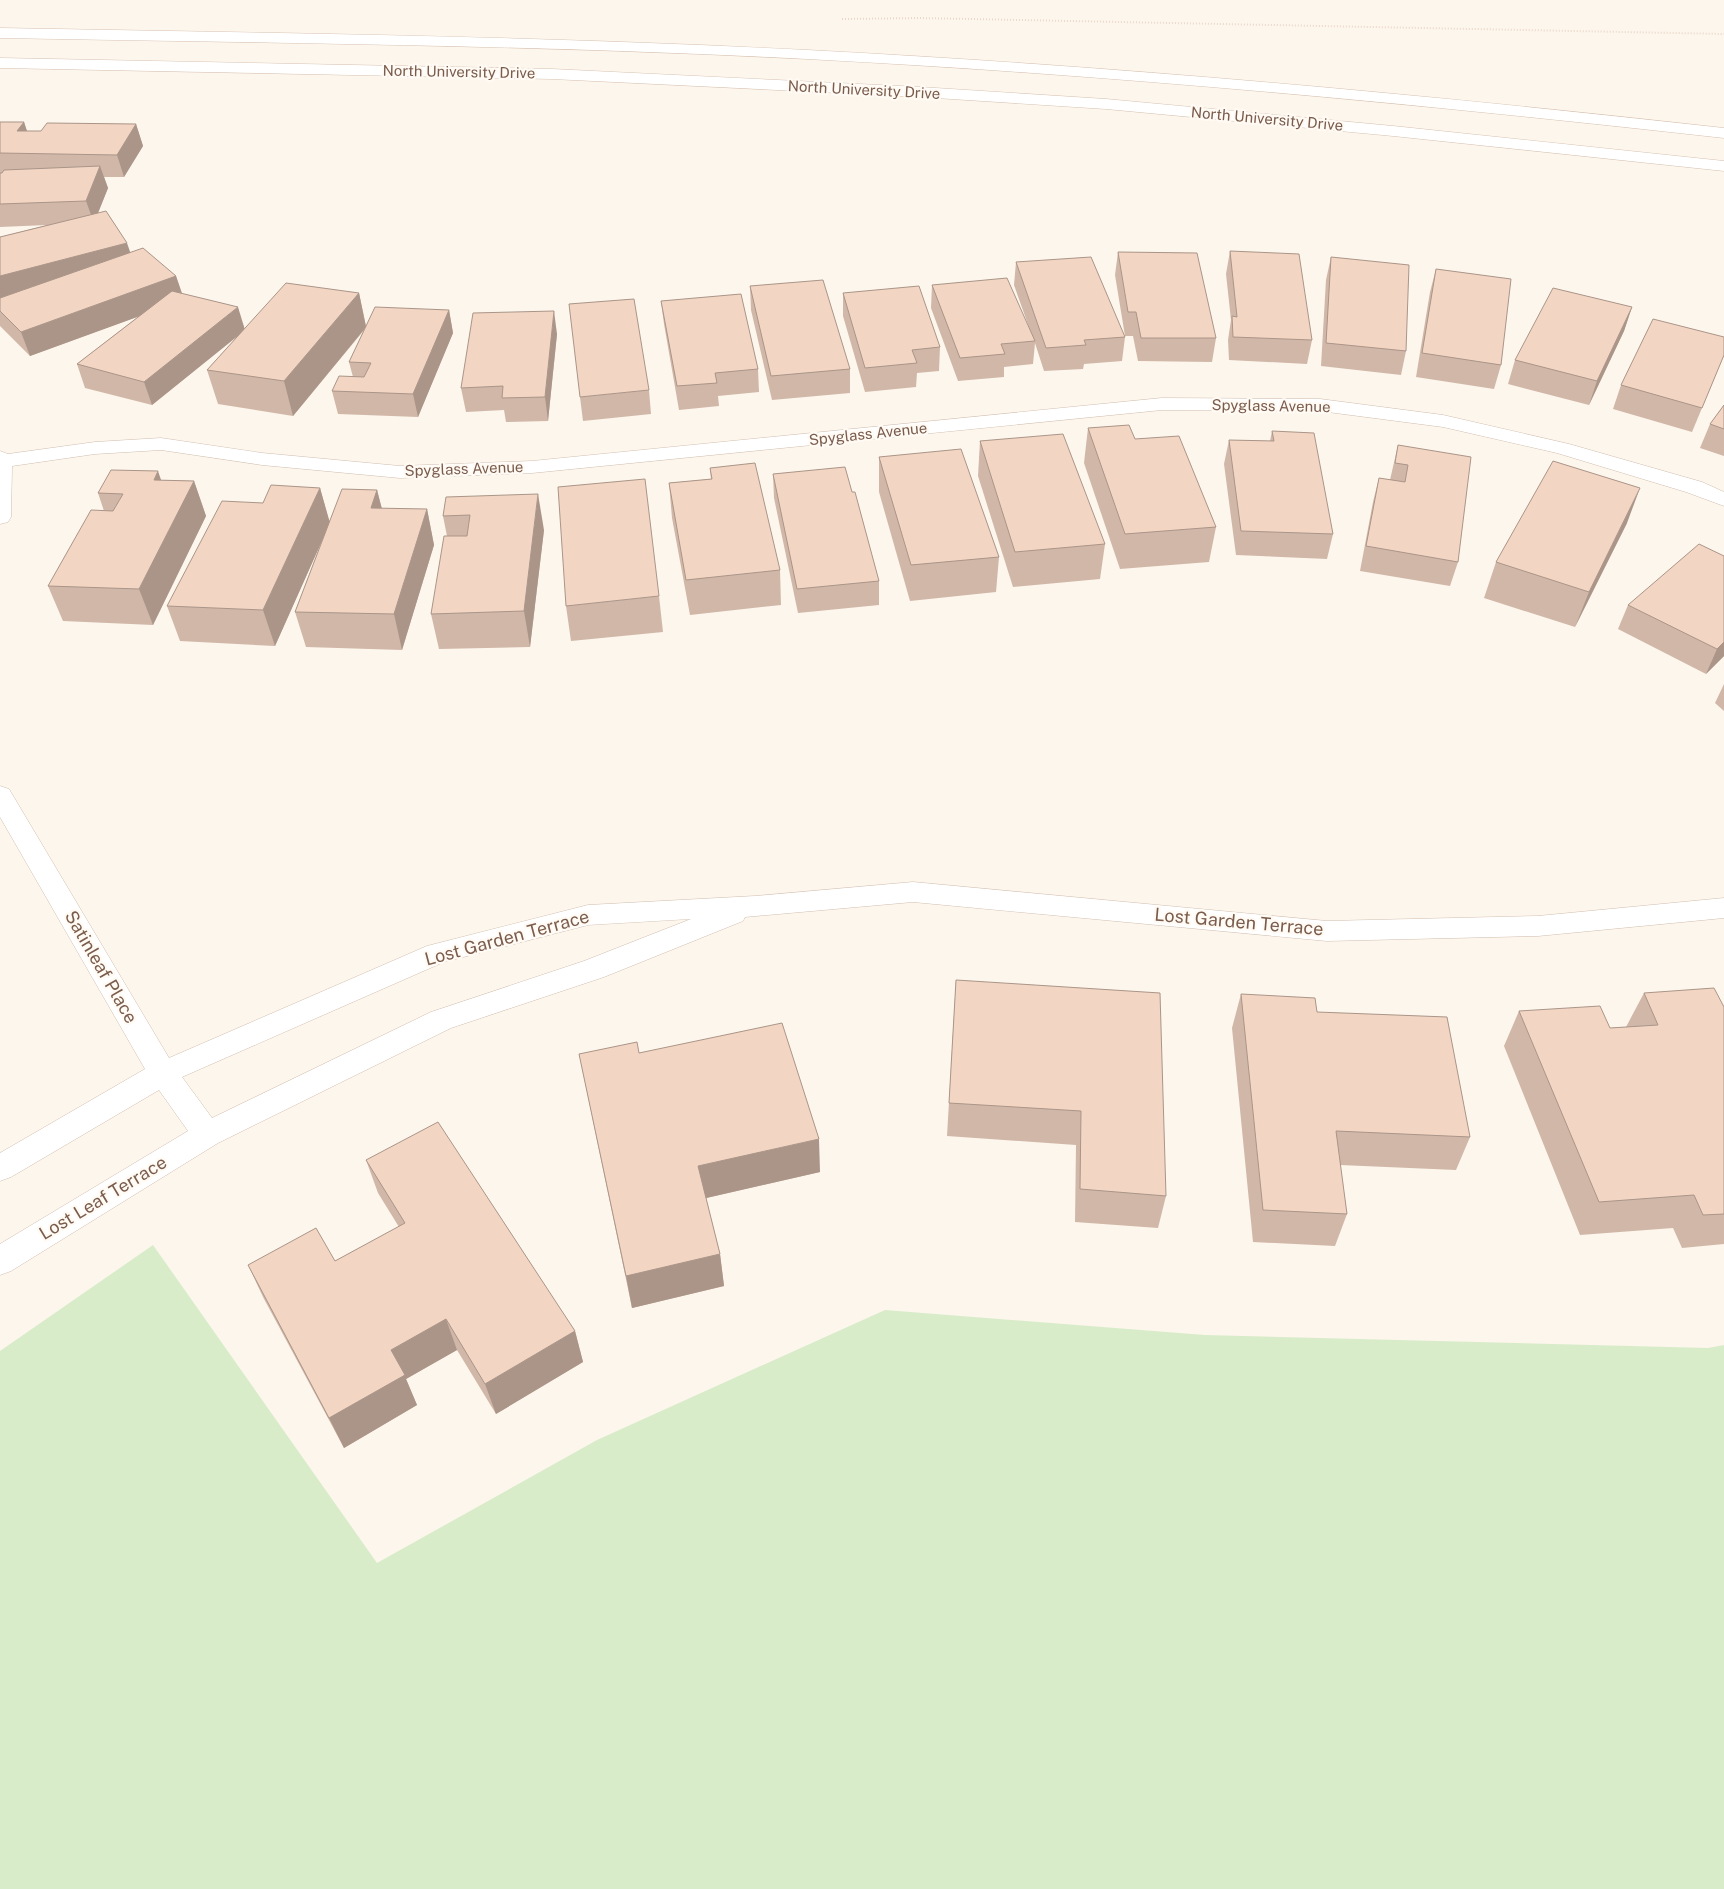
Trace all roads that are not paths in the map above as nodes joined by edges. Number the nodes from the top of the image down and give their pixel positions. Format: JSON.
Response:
{"nodes":[{"id":1,"x":0,"y":33,"type":"edge"},
{"id":2,"x":0,"y":63,"type":"edge"},
{"id":3,"x":1724,"y":133,"type":"edge"},
{"id":4,"x":1724,"y":166,"type":"edge"},
{"id":5,"x":1,"y":459,"type":"edge"},
{"id":6,"x":1724,"y":500,"type":"edge"},
{"id":7,"x":0,"y":517,"type":"edge"},
{"id":8,"x":0,"y":795,"type":"edge"},
{"id":9,"x":755,"y":906,"type":"junction"},
{"id":10,"x":1724,"y":908,"type":"edge"},
{"id":11,"x":163,"y":1072,"type":"junction"},
{"id":12,"x":207,"y":1134,"type":"junction"},
{"id":13,"x":0,"y":1168,"type":"edge"},
{"id":14,"x":0,"y":1261,"type":"edge"}],
"edges":[{"from":1,"to":3,"type":"main road","name":"North University Drive"},
{"from":2,"to":4,"type":"main road","name":"North University Drive"},
{"from":5,"to":6,"type":"main road","name":"Spyglass Avenue"},
{"from":5,"to":7,"type":"main road"},
{"from":8,"to":11,"type":"main road","name":"Satinleaf Place"},
{"from":9,"to":10,"type":"main road","name":"Lost Garden Terrace"},
{"from":9,"to":11,"type":"main road","name":"Lost Garden Terrace"},
{"from":9,"to":12,"type":"main road","name":"Lost Garden Terrace"},
{"from":11,"to":12,"type":"main road","name":"Satinleaf Place"},
{"from":11,"to":13,"type":"main road"},
{"from":12,"to":14,"type":"main road","name":"Lost Leaf Terrace"}]}
